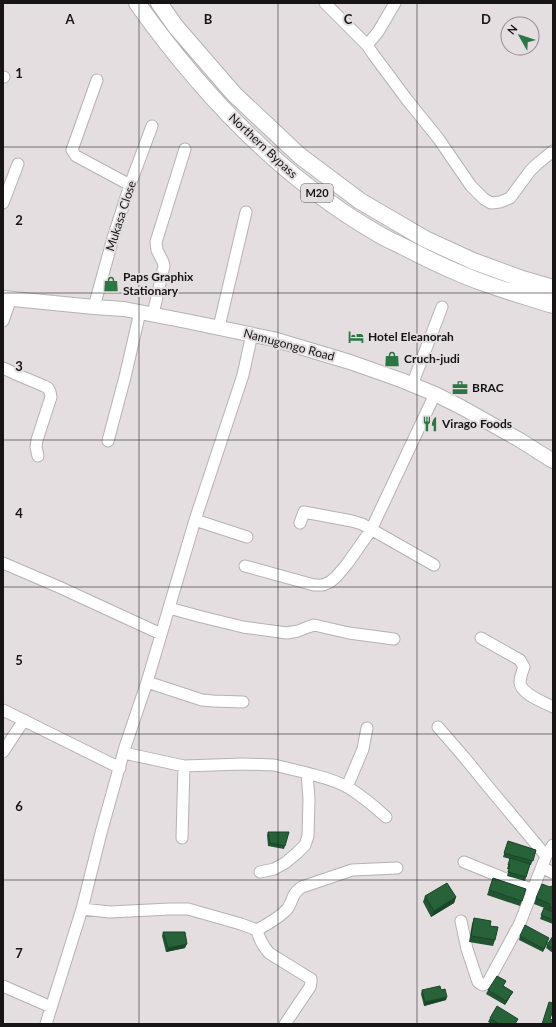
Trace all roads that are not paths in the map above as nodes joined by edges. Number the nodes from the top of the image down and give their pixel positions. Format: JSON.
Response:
{"nodes":[{"id":1,"x":137,"y":3,"type":"edge"},
{"id":2,"x":159,"y":3,"type":"edge"},
{"id":3,"x":325,"y":3,"type":"edge"},
{"id":4,"x":395,"y":3,"type":"edge"},
{"id":5,"x":367,"y":45,"type":"junction"},
{"id":6,"x":97,"y":80,"type":"dead end"},
{"id":7,"x":152,"y":126,"type":"dead end"},
{"id":8,"x":185,"y":149,"type":"dead end"},
{"id":9,"x":553,"y":151,"type":"edge"},
{"id":10,"x":18,"y":164,"type":"dead end"},
{"id":11,"x":130,"y":186,"type":"junction"},
{"id":12,"x":3,"y":203,"type":"edge"},
{"id":13,"x":246,"y":212,"type":"dead end"},
{"id":14,"x":553,"y":288,"type":"edge"},
{"id":15,"x":7,"y":298,"type":"edge"},
{"id":16,"x":553,"y":305,"type":"edge"},
{"id":17,"x":94,"y":307,"type":"junction"},
{"id":18,"x":442,"y":307,"type":"dead end"},
{"id":19,"x":146,"y":313,"type":"junction"},
{"id":20,"x":3,"y":321,"type":"edge"},
{"id":21,"x":219,"y":327,"type":"junction"},
{"id":22,"x":252,"y":334,"type":"junction"},
{"id":23,"x":3,"y":368,"type":"edge"},
{"id":24,"x":412,"y":385,"type":"junction"},
{"id":25,"x":435,"y":394,"type":"junction"},
{"id":26,"x":108,"y":441,"type":"dead end"},
{"id":27,"x":38,"y":456,"type":"dead end"},
{"id":28,"x":553,"y":461,"type":"edge"},
{"id":29,"x":195,"y":520,"type":"junction"},
{"id":30,"x":300,"y":523,"type":"dead end"},
{"id":31,"x":371,"y":530,"type":"junction"},
{"id":32,"x":247,"y":537,"type":"dead end"},
{"id":33,"x":3,"y":563,"type":"edge"},
{"id":34,"x":434,"y":565,"type":"dead end"},
{"id":35,"x":245,"y":566,"type":"dead end"},
{"id":36,"x":169,"y":608,"type":"junction"},
{"id":37,"x":161,"y":634,"type":"junction"},
{"id":38,"x":394,"y":638,"type":"dead end"},
{"id":39,"x":481,"y":638,"type":"dead end"},
{"id":40,"x":147,"y":682,"type":"junction"},
{"id":41,"x":243,"y":702,"type":"dead end"},
{"id":42,"x":553,"y":707,"type":"edge"},
{"id":43,"x":3,"y":710,"type":"edge"},
{"id":44,"x":24,"y":720,"type":"junction"},
{"id":45,"x":438,"y":727,"type":"dead end"},
{"id":46,"x":367,"y":728,"type":"dead end"},
{"id":47,"x":3,"y":752,"type":"edge"},
{"id":48,"x":124,"y":753,"type":"junction"},
{"id":49,"x":184,"y":766,"type":"junction"},
{"id":50,"x":120,"y":768,"type":"junction"},
{"id":51,"x":307,"y":773,"type":"junction"},
{"id":52,"x":347,"y":787,"type":"junction"},
{"id":53,"x":386,"y":817,"type":"dead end"},
{"id":54,"x":182,"y":838,"type":"dead end"},
{"id":55,"x":553,"y":845,"type":"edge"},
{"id":56,"x":546,"y":856,"type":"junction"},
{"id":57,"x":464,"y":862,"type":"dead end"},
{"id":58,"x":397,"y":868,"type":"dead end"},
{"id":59,"x":542,"y":868,"type":"junction"},
{"id":60,"x":260,"y":872,"type":"dead end"},
{"id":61,"x":553,"y":873,"type":"edge"},
{"id":62,"x":533,"y":890,"type":"junction"},
{"id":63,"x":82,"y":909,"type":"junction"},
{"id":64,"x":461,"y":921,"type":"dead end"},
{"id":65,"x":257,"y":930,"type":"junction"},
{"id":66,"x":3,"y":986,"type":"edge"},
{"id":67,"x":51,"y":1007,"type":"junction"},
{"id":68,"x":46,"y":1024,"type":"edge"},
{"id":69,"x":285,"y":1024,"type":"edge"}],
"edges":[{"from":1,"to":16,"type":"highway","name":"Northern Bypass","number":"M20"},
{"from":2,"to":14,"type":"highway","name":"Northern Bypass","number":"M20"},
{"from":3,"to":5,"type":"street"},
{"from":4,"to":5,"type":"street"},
{"from":5,"to":9,"type":"street"},
{"from":6,"to":11,"type":"street"},
{"from":7,"to":11,"type":"street","name":"Mukasa Close"},
{"from":8,"to":19,"type":"street"},
{"from":10,"to":12,"type":"street"},
{"from":11,"to":17,"type":"street","name":"Mukasa Close"},
{"from":13,"to":21,"type":"street"},
{"from":15,"to":17,"type":"main road","name":"Namugongo Road"},
{"from":15,"to":20,"type":"street"},
{"from":17,"to":19,"type":"main road","name":"Namugongo Road"},
{"from":18,"to":24,"type":"street"},
{"from":19,"to":21,"type":"main road","name":"Namugongo Road"},
{"from":19,"to":26,"type":"street"},
{"from":21,"to":22,"type":"main road","name":"Namugongo Road"},
{"from":22,"to":24,"type":"main road","name":"Namugongo Road"},
{"from":22,"to":29,"type":"street"},
{"from":23,"to":27,"type":"street"},
{"from":24,"to":25,"type":"main road","name":"Namugongo Road"},
{"from":25,"to":28,"type":"main road","name":"Namugongo Road"},
{"from":25,"to":31,"type":"street"},
{"from":29,"to":32,"type":"street"},
{"from":29,"to":36,"type":"street"},
{"from":30,"to":31,"type":"street"},
{"from":31,"to":34,"type":"street"},
{"from":31,"to":35,"type":"street"},
{"from":33,"to":37,"type":"street"},
{"from":36,"to":37,"type":"street"},
{"from":36,"to":38,"type":"street"},
{"from":37,"to":40,"type":"street"},
{"from":39,"to":42,"type":"street"},
{"from":40,"to":41,"type":"street"},
{"from":40,"to":48,"type":"street"},
{"from":43,"to":44,"type":"street"},
{"from":44,"to":47,"type":"street"},
{"from":44,"to":50,"type":"street"},
{"from":45,"to":56,"type":"street"},
{"from":46,"to":52,"type":"street"},
{"from":48,"to":49,"type":"street"},
{"from":48,"to":50,"type":"street"},
{"from":49,"to":51,"type":"street"},
{"from":49,"to":54,"type":"street"},
{"from":50,"to":63,"type":"street"},
{"from":51,"to":52,"type":"street"},
{"from":51,"to":60,"type":"street"},
{"from":52,"to":53,"type":"street"},
{"from":55,"to":56,"type":"street"},
{"from":56,"to":59,"type":"street"},
{"from":57,"to":62,"type":"street"},
{"from":58,"to":65,"type":"street"},
{"from":59,"to":61,"type":"street"},
{"from":59,"to":62,"type":"street"},
{"from":62,"to":64,"type":"street"},
{"from":63,"to":65,"type":"street"},
{"from":63,"to":67,"type":"street"},
{"from":65,"to":69,"type":"street"},
{"from":66,"to":67,"type":"street"},
{"from":67,"to":68,"type":"street"}]}
